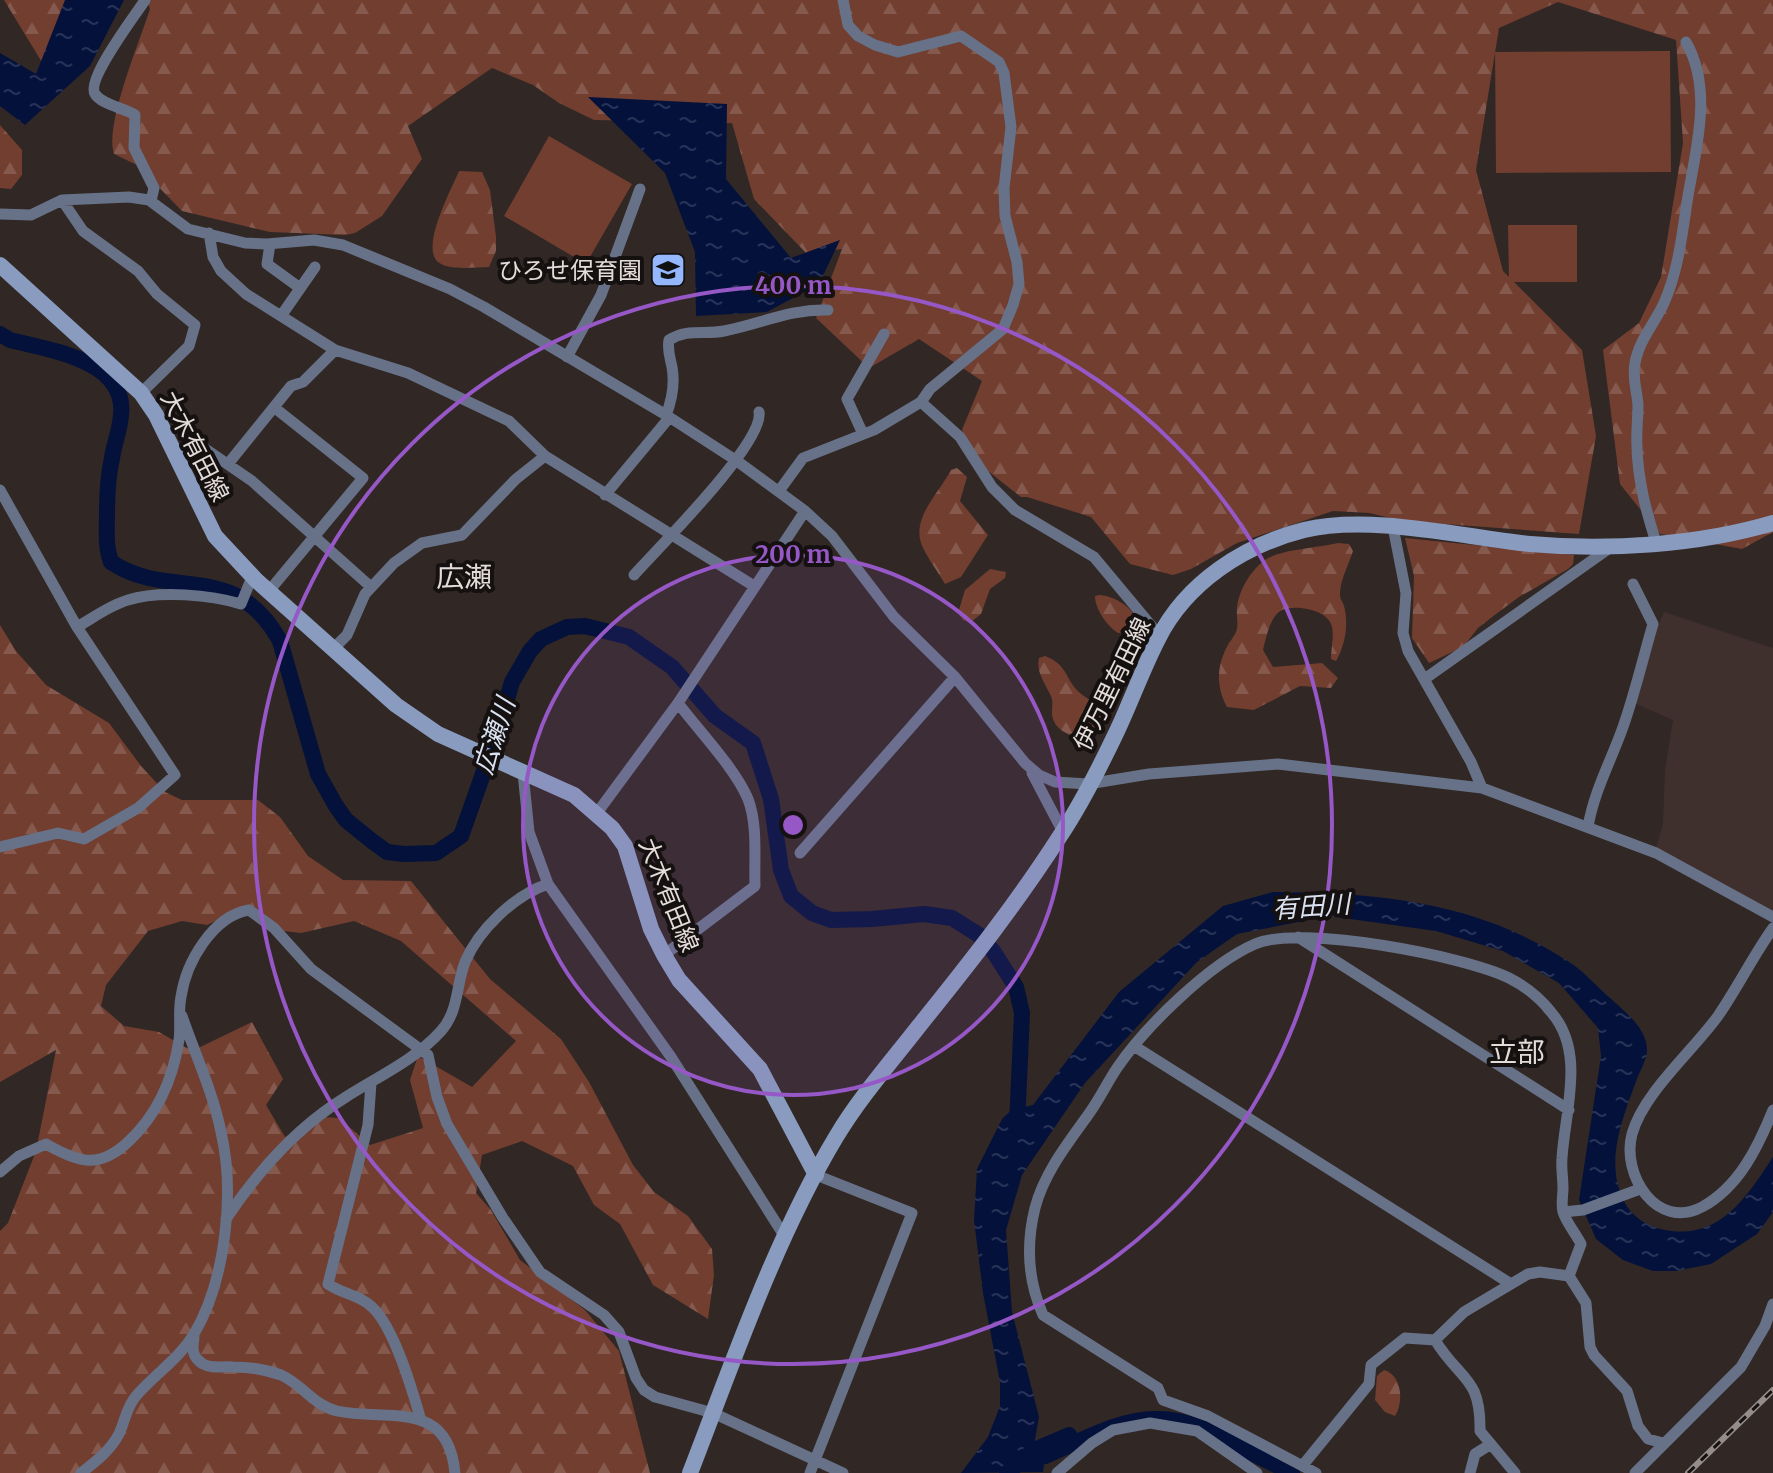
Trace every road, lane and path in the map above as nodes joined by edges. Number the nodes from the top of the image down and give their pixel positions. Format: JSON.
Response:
{"nodes":[{"id":1,"x":145,"y":0,"type":"edge"},
{"id":2,"x":843,"y":0,"type":"edge"},
{"id":3,"x":1686,"y":42,"type":"dead end"},
{"id":4,"x":640,"y":189,"type":"dead end"},
{"id":5,"x":62,"y":200,"type":"junction"},
{"id":6,"x":151,"y":201,"type":"junction"},
{"id":7,"x":0,"y":214,"type":"edge"},
{"id":8,"x":209,"y":233,"type":"junction"},
{"id":9,"x":270,"y":244,"type":"junction"},
{"id":10,"x":0,"y":265,"type":"edge"},
{"id":11,"x":315,"y":267,"type":"dead end"},
{"id":12,"x":300,"y":288,"type":"junction"},
{"id":13,"x":828,"y":310,"type":"dead end"},
{"id":14,"x":281,"y":316,"type":"junction"},
{"id":15,"x":884,"y":334,"type":"dead end"},
{"id":16,"x":335,"y":350,"type":"junction"},
{"id":17,"x":567,"y":357,"type":"junction"},
{"id":18,"x":141,"y":393,"type":"junction"},
{"id":19,"x":921,"y":402,"type":"junction"},
{"id":20,"x":275,"y":408,"type":"junction"},
{"id":21,"x":759,"y":412,"type":"dead end"},
{"id":22,"x":668,"y":416,"type":"junction"},
{"id":23,"x":863,"y":434,"type":"junction"},
{"id":24,"x":175,"y":451,"type":"junction"},
{"id":25,"x":545,"y":456,"type":"junction"},
{"id":26,"x":737,"y":461,"type":"junction"},
{"id":27,"x":228,"y":464,"type":"junction"},
{"id":28,"x":0,"y":490,"type":"edge"},
{"id":29,"x":779,"y":491,"type":"junction"},
{"id":30,"x":605,"y":495,"type":"junction"},
{"id":31,"x":805,"y":511,"type":"junction"},
{"id":32,"x":1773,"y":523,"type":"edge"},
{"id":33,"x":1393,"y":527,"type":"junction"},
{"id":34,"x":669,"y":534,"type":"junction"},
{"id":35,"x":315,"y":535,"type":"junction"},
{"id":36,"x":1656,"y":542,"type":"junction"},
{"id":37,"x":1614,"y":545,"type":"junction"},
{"id":38,"x":634,"y":575,"type":"dead end"},
{"id":39,"x":253,"y":581,"type":"junction"},
{"id":40,"x":1633,"y":584,"type":"dead end"},
{"id":41,"x":754,"y":586,"type":"junction"},
{"id":42,"x":371,"y":587,"type":"junction"},
{"id":43,"x":269,"y":591,"type":"junction"},
{"id":44,"x":77,"y":627,"type":"junction"},
{"id":45,"x":1159,"y":635,"type":"junction"},
{"id":46,"x":334,"y":648,"type":"junction"},
{"id":47,"x":955,"y":677,"type":"junction"},
{"id":48,"x":1426,"y":678,"type":"junction"},
{"id":49,"x":678,"y":703,"type":"junction"},
{"id":50,"x":1025,"y":763,"type":"junction"},
{"id":51,"x":523,"y":773,"type":"junction"},
{"id":52,"x":1088,"y":784,"type":"junction"},
{"id":53,"x":1482,"y":788,"type":"junction"},
{"id":54,"x":597,"y":813,"type":"junction"},
{"id":55,"x":1588,"y":827,"type":"junction"},
{"id":56,"x":1063,"y":832,"type":"junction"},
{"id":57,"x":0,"y":847,"type":"edge"},
{"id":58,"x":800,"y":853,"type":"dead end"},
{"id":59,"x":548,"y":884,"type":"junction"},
{"id":60,"x":1773,"y":917,"type":"edge"},
{"id":61,"x":1773,"y":928,"type":"edge"},
{"id":62,"x":1298,"y":937,"type":"junction"},
{"id":63,"x":664,"y":955,"type":"junction"},
{"id":64,"x":180,"y":1008,"type":"junction"},
{"id":65,"x":1134,"y":1046,"type":"junction"},
{"id":66,"x":422,"y":1049,"type":"junction"},
{"id":67,"x":371,"y":1083,"type":"junction"},
{"id":68,"x":1569,"y":1110,"type":"junction"},
{"id":69,"x":1773,"y":1110,"type":"edge"},
{"id":70,"x":0,"y":1172,"type":"edge"},
{"id":71,"x":816,"y":1175,"type":"junction"},
{"id":72,"x":1640,"y":1189,"type":"junction"},
{"id":73,"x":1563,"y":1212,"type":"junction"},
{"id":74,"x":226,"y":1219,"type":"junction"},
{"id":75,"x":785,"y":1237,"type":"junction"},
{"id":76,"x":1569,"y":1276,"type":"junction"},
{"id":77,"x":1511,"y":1284,"type":"junction"},
{"id":78,"x":1772,"y":1309,"type":"edge"},
{"id":79,"x":195,"y":1333,"type":"junction"},
{"id":80,"x":1435,"y":1340,"type":"junction"},
{"id":81,"x":713,"y":1413,"type":"junction"},
{"id":82,"x":420,"y":1417,"type":"junction"},
{"id":83,"x":1663,"y":1443,"type":"junction"},
{"id":84,"x":1491,"y":1444,"type":"junction"},
{"id":85,"x":1303,"y":1465,"type":"junction"},
{"id":86,"x":812,"y":1467,"type":"edge"},
{"id":87,"x":81,"y":1473,"type":"edge"},
{"id":88,"x":455,"y":1473,"type":"edge"},
{"id":89,"x":690,"y":1473,"type":"edge"},
{"id":90,"x":843,"y":1473,"type":"edge"},
{"id":91,"x":1057,"y":1473,"type":"edge"},
{"id":92,"x":1257,"y":1473,"type":"edge"},
{"id":93,"x":1316,"y":1473,"type":"edge"},
{"id":94,"x":1470,"y":1473,"type":"edge"},
{"id":95,"x":1515,"y":1473,"type":"edge"},
{"id":96,"x":1635,"y":1473,"type":"edge"}],
"edges":[{"from":1,"to":6,"type":"street"},
{"from":2,"to":19,"type":"street"},
{"from":3,"to":36,"type":"street"},
{"from":4,"to":17,"type":"street"},
{"from":5,"to":6,"type":"street"},
{"from":5,"to":7,"type":"street"},
{"from":5,"to":18,"type":"street"},
{"from":6,"to":8,"type":"street"},
{"from":8,"to":9,"type":"street"},
{"from":8,"to":14,"type":"street"},
{"from":9,"to":12,"type":"street"},
{"from":9,"to":17,"type":"street"},
{"from":10,"to":18,"type":"main road","name":"大木有田線"},
{"from":11,"to":12,"type":"street"},
{"from":12,"to":14,"type":"street"},
{"from":13,"to":22,"type":"street"},
{"from":14,"to":16,"type":"street"},
{"from":15,"to":23,"type":"street"},
{"from":16,"to":20,"type":"street"},
{"from":16,"to":25,"type":"street"},
{"from":17,"to":22,"type":"street"},
{"from":18,"to":24,"type":"main road","name":"大木有田線"},
{"from":19,"to":23,"type":"street"},
{"from":19,"to":45,"type":"street"},
{"from":20,"to":27,"type":"street"},
{"from":20,"to":35,"type":"street"},
{"from":21,"to":26,"type":"street"},
{"from":22,"to":26,"type":"street"},
{"from":22,"to":30,"type":"street"},
{"from":23,"to":29,"type":"street"},
{"from":24,"to":27,"type":"street"},
{"from":24,"to":39,"type":"main road","name":"大木有田線"},
{"from":25,"to":30,"type":"street"},
{"from":25,"to":42,"type":"street"},
{"from":26,"to":29,"type":"street"},
{"from":26,"to":34,"type":"street"},
{"from":27,"to":35,"type":"street"},
{"from":28,"to":44,"type":"street"},
{"from":29,"to":31,"type":"street"},
{"from":30,"to":34,"type":"street"},
{"from":31,"to":41,"type":"street"},
{"from":31,"to":47,"type":"street"},
{"from":32,"to":36,"type":"main road","name":"伊万里有田線"},
{"from":33,"to":37,"type":"main road","name":"伊万里有田線"},
{"from":33,"to":45,"type":"main road","name":"伊万里有田線"},
{"from":33,"to":48,"type":"street"},
{"from":34,"to":38,"type":"street"},
{"from":34,"to":41,"type":"street"},
{"from":35,"to":42,"type":"street"},
{"from":35,"to":43,"type":"street"},
{"from":36,"to":37,"type":"main road","name":"伊万里有田線"},
{"from":37,"to":48,"type":"street"},
{"from":39,"to":43,"type":"main road","name":"大木有田線"},
{"from":39,"to":44,"type":"street"},
{"from":40,"to":55,"type":"street"},
{"from":41,"to":49,"type":"street"},
{"from":42,"to":46,"type":"street"},
{"from":43,"to":46,"type":"main road","name":"大木有田線"},
{"from":44,"to":57,"type":"street"},
{"from":45,"to":52,"type":"main road","name":"伊万里有田線"},
{"from":46,"to":51,"type":"main road","name":"大木有田線"},
{"from":47,"to":50,"type":"street"},
{"from":47,"to":58,"type":"street"},
{"from":48,"to":53,"type":"street"},
{"from":49,"to":54,"type":"street"},
{"from":49,"to":63,"type":"street"},
{"from":50,"to":52,"type":"street"},
{"from":50,"to":56,"type":"street"},
{"from":51,"to":54,"type":"main road","name":"大木有田線"},
{"from":51,"to":59,"type":"street"},
{"from":52,"to":53,"type":"street"},
{"from":52,"to":56,"type":"main road","name":"伊万里有田線"},
{"from":53,"to":55,"type":"street"},
{"from":54,"to":63,"type":"main road","name":"大木有田線"},
{"from":55,"to":60,"type":"street"},
{"from":56,"to":71,"type":"main road","name":"伊万里有田線"},
{"from":59,"to":66,"type":"street"},
{"from":59,"to":75,"type":"street"},
{"from":61,"to":72,"type":"street"},
{"from":62,"to":65,"type":"street"},
{"from":62,"to":68,"type":"street"},
{"from":62,"to":68,"type":"street"},
{"from":63,"to":71,"type":"main road","name":"大木有田線"},
{"from":64,"to":66,"type":"street"},
{"from":64,"to":70,"type":"street"},
{"from":64,"to":74,"type":"street"},
{"from":65,"to":77,"type":"street"},
{"from":65,"to":85,"type":"street"},
{"from":66,"to":67,"type":"street"},
{"from":66,"to":81,"type":"street"},
{"from":67,"to":74,"type":"street"},
{"from":67,"to":82,"type":"street"},
{"from":68,"to":73,"type":"street"},
{"from":69,"to":72,"type":"street"},
{"from":71,"to":75,"type":"main road"},
{"from":71,"to":86,"type":"street"},
{"from":72,"to":73,"type":"street"},
{"from":73,"to":76,"type":"street"},
{"from":74,"to":79,"type":"street"},
{"from":75,"to":81,"type":"main road"},
{"from":76,"to":77,"type":"street"},
{"from":76,"to":83,"type":"street"},
{"from":77,"to":80,"type":"street"},
{"from":78,"to":83,"type":"street"},
{"from":79,"to":82,"type":"street"},
{"from":79,"to":87,"type":"street"},
{"from":80,"to":84,"type":"street"},
{"from":80,"to":85,"type":"street"},
{"from":81,"to":86,"type":"street"},
{"from":81,"to":89,"type":"main road"},
{"from":82,"to":88,"type":"street"},
{"from":83,"to":96,"type":"street"},
{"from":84,"to":94,"type":"street"},
{"from":84,"to":95,"type":"street"},
{"from":85,"to":93,"type":"street"},
{"from":86,"to":90,"type":"street"},
{"from":91,"to":92,"type":"street"}]}
